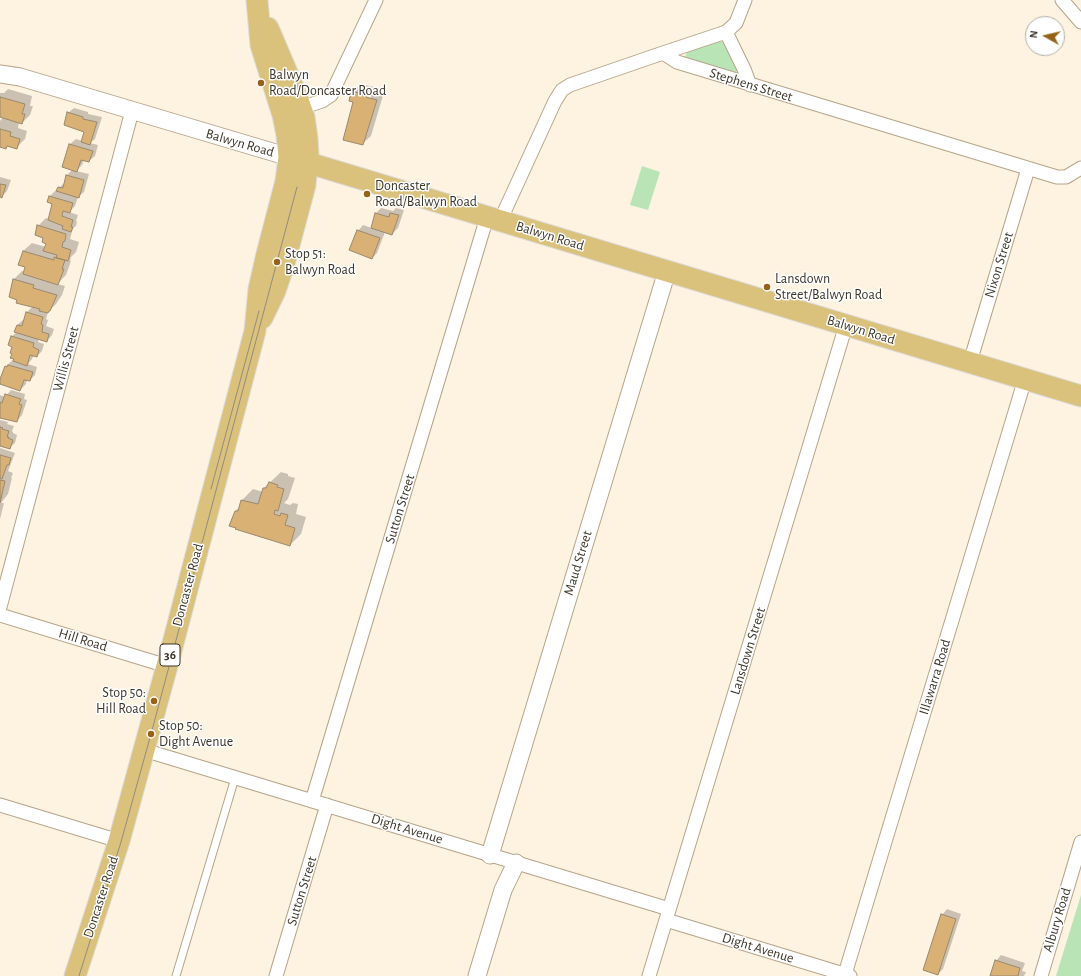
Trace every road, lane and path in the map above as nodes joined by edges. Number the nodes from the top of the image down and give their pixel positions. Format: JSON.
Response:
{"nodes":[{"id":1,"x":376,"y":0,"type":"edge"},
{"id":2,"x":745,"y":0,"type":"edge"},
{"id":3,"x":1062,"y":0,"type":"edge"},
{"id":4,"x":257,"y":1,"type":"edge"},
{"id":5,"x":1081,"y":22,"type":"edge"},
{"id":6,"x":726,"y":32,"type":"junction"},
{"id":7,"x":663,"y":53,"type":"junction"},
{"id":8,"x":0,"y":66,"type":"edge"},
{"id":9,"x":0,"y":74,"type":"edge"},
{"id":10,"x":20,"y":77,"type":"junction"},
{"id":11,"x":750,"y":85,"type":"junction"},
{"id":12,"x":301,"y":108,"type":"junction"},
{"id":13,"x":132,"y":111,"type":"junction"},
{"id":14,"x":299,"y":160,"type":"junction"},
{"id":15,"x":1081,"y":168,"type":"edge"},
{"id":16,"x":1028,"y":169,"type":"junction"},
{"id":17,"x":493,"y":219,"type":"junction"},
{"id":18,"x":667,"y":271,"type":"junction"},
{"id":19,"x":846,"y":325,"type":"junction"},
{"id":20,"x":970,"y":362,"type":"junction"},
{"id":21,"x":1025,"y":379,"type":"junction"},
{"id":22,"x":1081,"y":396,"type":"edge"},
{"id":23,"x":0,"y":607,"type":"edge"},
{"id":24,"x":0,"y":615,"type":"edge"},
{"id":25,"x":167,"y":666,"type":"junction"},
{"id":26,"x":144,"y":750,"type":"junction"},
{"id":27,"x":235,"y":778,"type":"junction"},
{"id":28,"x":312,"y":800,"type":"junction"},
{"id":29,"x":0,"y":805,"type":"edge"},
{"id":30,"x":327,"y":805,"type":"junction"},
{"id":31,"x":119,"y":842,"type":"junction"},
{"id":32,"x":1081,"y":842,"type":"edge"},
{"id":33,"x":490,"y":855,"type":"junction"},
{"id":34,"x":511,"y":861,"type":"junction"},
{"id":35,"x":668,"y":915,"type":"junction"},
{"id":36,"x":814,"y":971,"type":"edge"},
{"id":37,"x":848,"y":975,"type":"edge"},
{"id":38,"x":75,"y":976,"type":"edge"},
{"id":39,"x":176,"y":976,"type":"edge"},
{"id":40,"x":276,"y":976,"type":"edge"},
{"id":41,"x":477,"y":976,"type":"edge"},
{"id":42,"x":649,"y":976,"type":"edge"},
{"id":43,"x":1040,"y":976,"type":"edge"}],
"edges":[{"from":1,"to":12,"type":"street"},
{"from":2,"to":6,"type":"street"},
{"from":3,"to":5,"type":"street"},
{"from":4,"to":12,"type":"main road","name":"Doncaster Road","number":"36"},
{"from":4,"to":14,"type":"main road","name":"Doncaster Road","number":"36"},
{"from":6,"to":7,"type":"street"},
{"from":6,"to":11,"type":"street"},
{"from":7,"to":11,"type":"street","name":"Stephens Street"},
{"from":7,"to":17,"type":"street"},
{"from":8,"to":10,"type":"street","name":"Balwyn Road"},
{"from":9,"to":10,"type":"street","name":"Balwyn Road"},
{"from":10,"to":13,"type":"street","name":"Balwyn Road"},
{"from":11,"to":16,"type":"street","name":"Stephens Street"},
{"from":12,"to":14,"type":"main road","name":"Doncaster Road","number":"36"},
{"from":13,"to":14,"type":"street","name":"Balwyn Road"},
{"from":13,"to":23,"type":"street","name":"Willis Street"},
{"from":14,"to":17,"type":"main road","name":"Balwyn Road"},
{"from":14,"to":25,"type":"main road","name":"Doncaster Road","number":"36"},
{"from":15,"to":16,"type":"street","name":"Stephens Street"},
{"from":16,"to":20,"type":"street","name":"Nixon Street"},
{"from":17,"to":18,"type":"main road","name":"Balwyn Road"},
{"from":17,"to":28,"type":"street","name":"Sutton Street"},
{"from":18,"to":19,"type":"main road","name":"Balwyn Road"},
{"from":18,"to":33,"type":"street","name":"Maud Street"},
{"from":19,"to":20,"type":"main road","name":"Balwyn Road"},
{"from":19,"to":35,"type":"street","name":"Lansdown Street"},
{"from":20,"to":21,"type":"main road","name":"Balwyn Road"},
{"from":21,"to":22,"type":"main road","name":"Balwyn Road"},
{"from":21,"to":37,"type":"street","name":"Illawarra Road"},
{"from":24,"to":25,"type":"street","name":"Hill Road"},
{"from":25,"to":26,"type":"main road","name":"Doncaster Road","number":"36"},
{"from":26,"to":27,"type":"street","name":"Dight Avenue"},
{"from":26,"to":31,"type":"main road","name":"Doncaster Road","number":"36"},
{"from":27,"to":28,"type":"street","name":"Dight Avenue"},
{"from":27,"to":39,"type":"lane"},
{"from":28,"to":30,"type":"street","name":"Dight Avenue"},
{"from":29,"to":31,"type":"street"},
{"from":30,"to":33,"type":"street","name":"Dight Avenue"},
{"from":30,"to":40,"type":"street","name":"Sutton Street"},
{"from":31,"to":38,"type":"main road","name":"Doncaster Road","number":"36"},
{"from":32,"to":43,"type":"street","name":"Albury Road"},
{"from":33,"to":34,"type":"street","name":"Dight Avenue"},
{"from":34,"to":35,"type":"street","name":"Dight Avenue"},
{"from":34,"to":41,"type":"street"},
{"from":35,"to":36,"type":"street","name":"Dight Avenue"},
{"from":35,"to":42,"type":"street","name":"Lansdown Street"},
{"from":36,"to":37,"type":"street","name":"Dight Avenue"}]}
